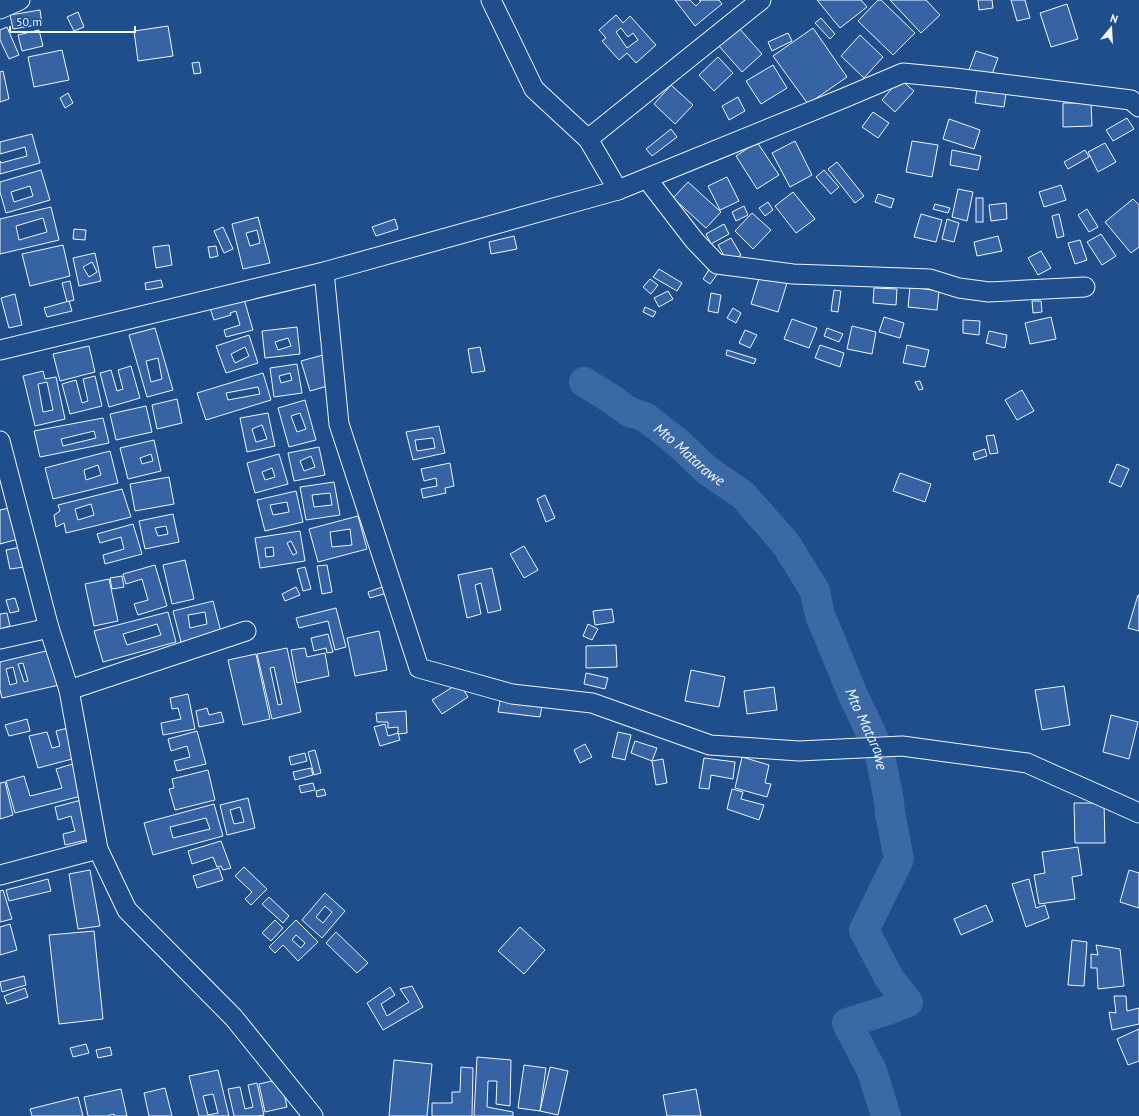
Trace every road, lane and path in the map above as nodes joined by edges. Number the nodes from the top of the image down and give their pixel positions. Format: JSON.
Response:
{"nodes":[{"id":1,"x":20,"y":0,"type":"edge"},
{"id":2,"x":491,"y":0,"type":"edge"},
{"id":3,"x":761,"y":0,"type":"edge"},
{"id":4,"x":0,"y":9,"type":"edge"},
{"id":5,"x":1139,"y":107,"type":"edge"},
{"id":6,"x":588,"y":139,"type":"junction"},
{"id":7,"x":648,"y":179,"type":"junction"},
{"id":8,"x":618,"y":190,"type":"junction"},
{"id":9,"x":324,"y":272,"type":"junction"},
{"id":10,"x":1085,"y":287,"type":"dead end"},
{"id":11,"x":0,"y":350,"type":"edge"},
{"id":12,"x":0,"y":442,"type":"edge"},
{"id":13,"x":49,"y":628,"type":"junction"},
{"id":14,"x":246,"y":631,"type":"dead end"},
{"id":15,"x":0,"y":639,"type":"edge"},
{"id":16,"x":69,"y":690,"type":"junction"},
{"id":17,"x":1139,"y":813,"type":"edge"},
{"id":18,"x":98,"y":849,"type":"junction"},
{"id":19,"x":0,"y":875,"type":"edge"},
{"id":20,"x":313,"y":1116,"type":"edge"}],
"edges":[{"from":1,"to":4,"type":"street"},
{"from":2,"to":6,"type":"street"},
{"from":3,"to":6,"type":"street"},
{"from":5,"to":7,"type":"street"},
{"from":6,"to":8,"type":"street"},
{"from":7,"to":8,"type":"street"},
{"from":7,"to":10,"type":"street"},
{"from":8,"to":9,"type":"street"},
{"from":9,"to":11,"type":"street"},
{"from":9,"to":17,"type":"street"},
{"from":12,"to":13,"type":"street"},
{"from":13,"to":15,"type":"street"},
{"from":13,"to":16,"type":"street"},
{"from":14,"to":16,"type":"street"},
{"from":16,"to":18,"type":"street"},
{"from":18,"to":19,"type":"street"},
{"from":18,"to":20,"type":"street"}]}
